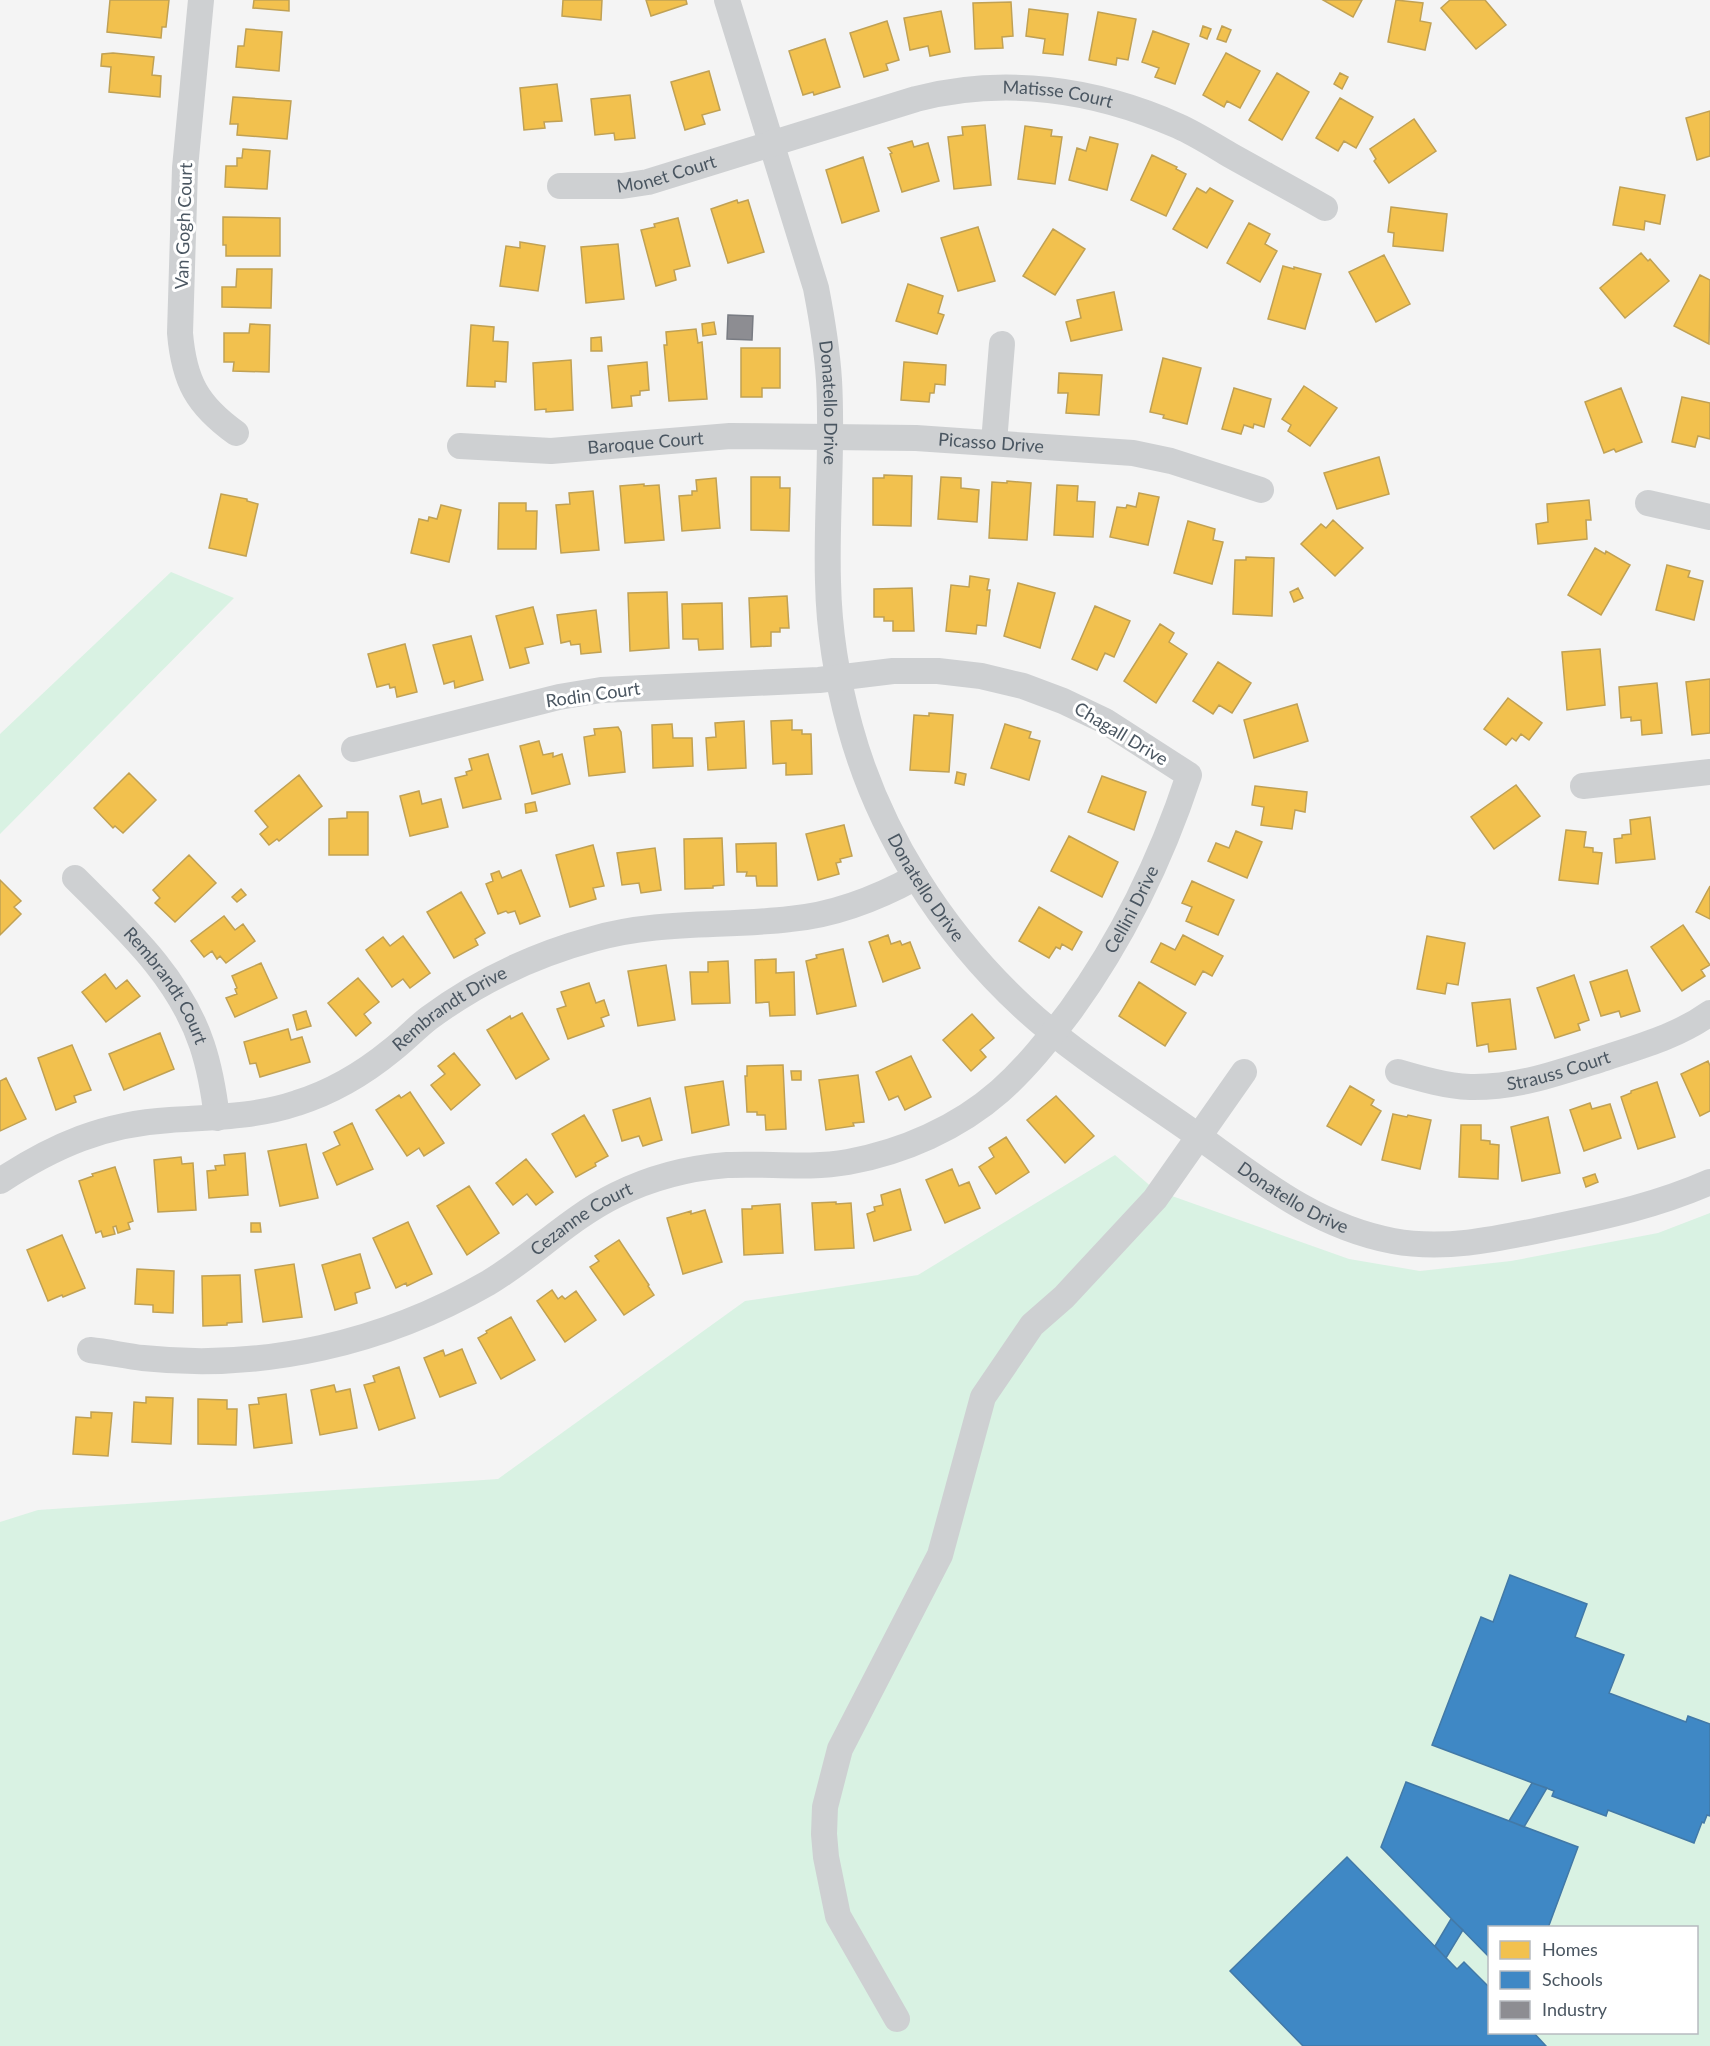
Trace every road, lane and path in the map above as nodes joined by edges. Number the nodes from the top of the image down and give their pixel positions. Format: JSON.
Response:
{"nodes":[{"id":1,"x":201,"y":0,"type":"edge"},
{"id":2,"x":727,"y":0,"type":"edge"},
{"id":3,"x":772,"y":144,"type":"junction"},
{"id":4,"x":560,"y":186,"type":"dead end"},
{"id":5,"x":1325,"y":208,"type":"dead end"},
{"id":6,"x":1002,"y":344,"type":"dead end"},
{"id":7,"x":236,"y":433,"type":"dead end"},
{"id":8,"x":829,"y":437,"type":"junction"},
{"id":9,"x":994,"y":442,"type":"junction"},
{"id":10,"x":460,"y":447,"type":"dead end"},
{"id":11,"x":1261,"y":490,"type":"dead end"},
{"id":12,"x":1648,"y":503,"type":"dead end"},
{"id":13,"x":1710,"y":517,"type":"edge"},
{"id":14,"x":838,"y":678,"type":"junction"},
{"id":15,"x":354,"y":749,"type":"dead end"},
{"id":16,"x":1710,"y":772,"type":"edge"},
{"id":17,"x":1189,"y":775,"type":"joint"},
{"id":18,"x":1583,"y":786,"type":"dead end"},
{"id":19,"x":916,"y":877,"type":"junction"},
{"id":20,"x":75,"y":878,"type":"dead end"},
{"id":21,"x":1710,"y":1013,"type":"edge"},
{"id":22,"x":1054,"y":1033,"type":"junction"},
{"id":23,"x":1244,"y":1072,"type":"dead end"},
{"id":24,"x":1398,"y":1072,"type":"dead end"},
{"id":25,"x":217,"y":1118,"type":"junction"},
{"id":26,"x":1198,"y":1136,"type":"junction"},
{"id":27,"x":0,"y":1181,"type":"edge"},
{"id":28,"x":1710,"y":1182,"type":"edge"},
{"id":29,"x":90,"y":1350,"type":"dead end"},
{"id":30,"x":897,"y":2019,"type":"dead end"}],
"edges":[{"from":1,"to":7,"type":"street","name":"Van Gogh Court"},
{"from":2,"to":3,"type":"street","name":"Donatello Drive"},
{"from":3,"to":4,"type":"street","name":"Monet Court"},
{"from":3,"to":5,"type":"street","name":"Matisse Court"},
{"from":3,"to":8,"type":"street","name":"Donatello Drive"},
{"from":6,"to":9,"type":"street"},
{"from":8,"to":9,"type":"street","name":"Picasso Drive"},
{"from":8,"to":10,"type":"street","name":"Baroque Court"},
{"from":8,"to":14,"type":"street","name":"Donatello Drive"},
{"from":9,"to":11,"type":"street","name":"Picasso Drive"},
{"from":12,"to":13,"type":"street"},
{"from":14,"to":15,"type":"street","name":"Rodin Court"},
{"from":14,"to":17,"type":"street","name":"Chagall Drive"},
{"from":14,"to":19,"type":"street","name":"Donatello Drive"},
{"from":16,"to":18,"type":"street"},
{"from":17,"to":22,"type":"street","name":"Cellini Drive"},
{"from":19,"to":22,"type":"street","name":"Donatello Drive"},
{"from":19,"to":25,"type":"street","name":"Rembrandt Drive"},
{"from":20,"to":25,"type":"street","name":"Rembrandt Court"},
{"from":21,"to":24,"type":"street","name":"Strauss Court"},
{"from":22,"to":26,"type":"street","name":"Donatello Drive"},
{"from":22,"to":29,"type":"street","name":"Cezanne Court"},
{"from":23,"to":26,"type":"street"},
{"from":25,"to":27,"type":"street","name":"Rembrandt Drive"},
{"from":26,"to":28,"type":"street","name":"Donatello Drive"},
{"from":26,"to":30,"type":"street"}]}
